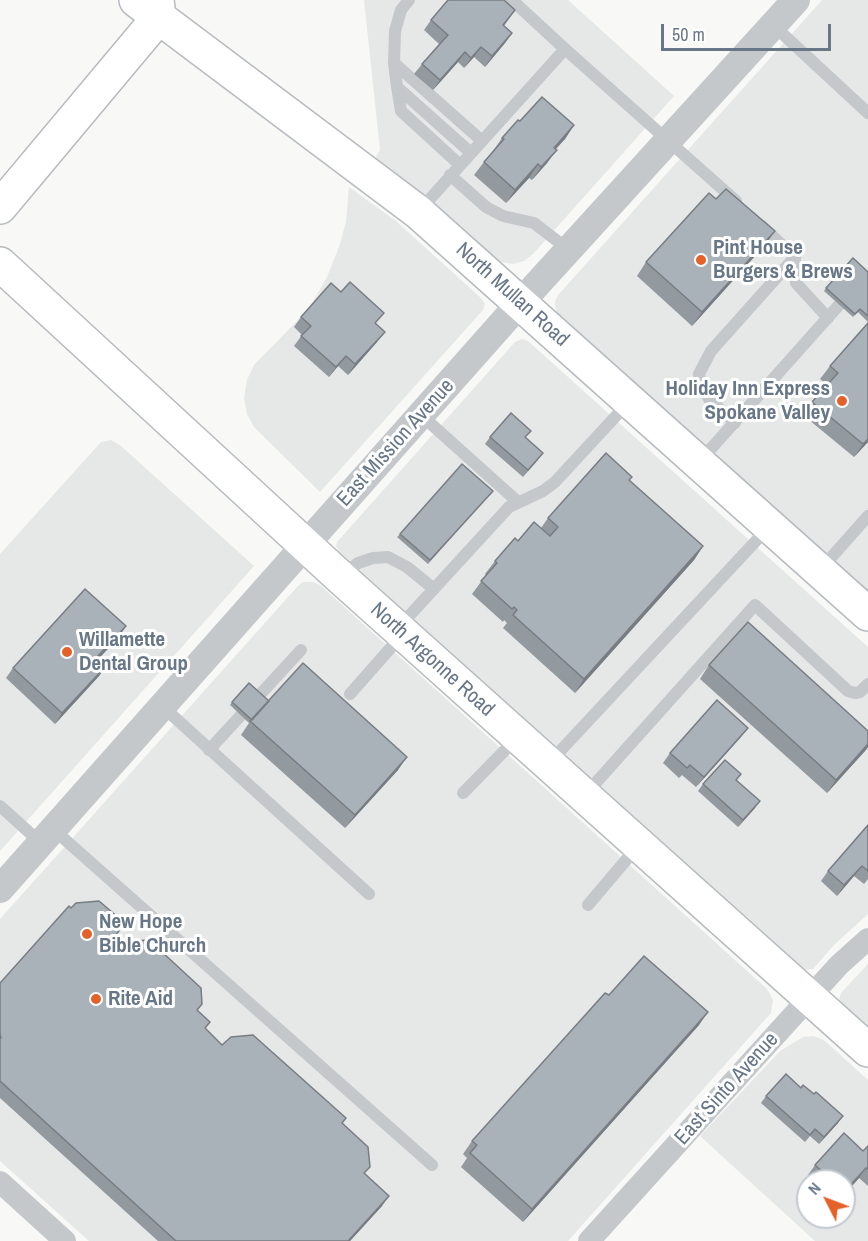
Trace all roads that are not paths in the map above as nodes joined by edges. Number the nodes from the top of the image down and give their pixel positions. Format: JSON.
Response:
{"nodes":[{"id":1,"x":409,"y":0,"type":"edge"},
{"id":2,"x":512,"y":0,"type":"edge"},
{"id":3,"x":796,"y":0,"type":"edge"},
{"id":4,"x":150,"y":6,"type":"edge"},
{"id":5,"x":773,"y":25,"type":"junction"},
{"id":6,"x":565,"y":49,"type":"junction"},
{"id":7,"x":394,"y":63,"type":"junction"},
{"id":8,"x":397,"y":87,"type":"junction"},
{"id":9,"x":868,"y":113,"type":"edge"},
{"id":10,"x":482,"y":140,"type":"junction"},
{"id":11,"x":668,"y":140,"type":"junction"},
{"id":12,"x":470,"y":152,"type":"junction"},
{"id":13,"x":40,"y":159,"type":"junction"},
{"id":14,"x":459,"y":165,"type":"junction"},
{"id":15,"x":450,"y":175,"type":"junction"},
{"id":16,"x":0,"y":176,"type":"edge"},
{"id":17,"x":0,"y":207,"type":"edge"},
{"id":18,"x":418,"y":212,"type":"junction"},
{"id":19,"x":569,"y":250,"type":"junction"},
{"id":20,"x":795,"y":257,"type":"junction"},
{"id":21,"x":0,"y":264,"type":"edge"},
{"id":22,"x":521,"y":302,"type":"junction"},
{"id":23,"x":839,"y":305,"type":"edge"},
{"id":24,"x":828,"y":318,"type":"junction"},
{"id":25,"x":630,"y":400,"type":"junction"},
{"id":26,"x":421,"y":415,"type":"junction"},
{"id":27,"x":735,"y":423,"type":"junction"},
{"id":28,"x":699,"y":462,"type":"junction"},
{"id":29,"x":518,"y":502,"type":"junction"},
{"id":30,"x":868,"y":516,"type":"edge"},
{"id":31,"x":770,"y":526,"type":"junction"},
{"id":32,"x":305,"y":546,"type":"junction"},
{"id":33,"x":819,"y":571,"type":"junction"},
{"id":34,"x":340,"y":577,"type":"junction"},
{"id":35,"x":434,"y":590,"type":"junction"},
{"id":36,"x":868,"y":614,"type":"edge"},
{"id":37,"x":400,"y":631,"type":"junction"},
{"id":38,"x":301,"y":650,"type":"dead end"},
{"id":39,"x":868,"y":684,"type":"edge"},
{"id":40,"x":350,"y":694,"type":"dead end"},
{"id":41,"x":162,"y":706,"type":"junction"},
{"id":42,"x":518,"y":737,"type":"junction"},
{"id":43,"x":209,"y":750,"type":"junction"},
{"id":44,"x":548,"y":764,"type":"junction"},
{"id":45,"x":463,"y":793,"type":"dead end"},
{"id":46,"x":584,"y":796,"type":"junction"},
{"id":47,"x":0,"y":806,"type":"edge"},
{"id":48,"x":47,"y":836,"type":"junction"},
{"id":49,"x":638,"y":845,"type":"junction"},
{"id":50,"x":0,"y":889,"type":"edge"},
{"id":51,"x":369,"y":894,"type":"dead end"},
{"id":52,"x":588,"y":905,"type":"dead end"},
{"id":53,"x":868,"y":939,"type":"edge"},
{"id":54,"x":809,"y":999,"type":"junction"},
{"id":55,"x":868,"y":1050,"type":"edge"},
{"id":56,"x":432,"y":1165,"type":"dead end"},
{"id":57,"x":0,"y":1182,"type":"edge"},
{"id":58,"x":65,"y":1241,"type":"edge"},
{"id":59,"x":589,"y":1241,"type":"edge"}],
"edges":[{"from":1,"to":7,"type":"lane"},
{"from":2,"to":6,"type":"lane"},
{"from":3,"to":5,"type":"street","name":"East Mission Avenue"},
{"from":4,"to":13,"type":"main road"},
{"from":4,"to":18,"type":"main road","name":"North Mullan Road"},
{"from":5,"to":9,"type":"lane"},
{"from":5,"to":11,"type":"street","name":"East Mission Avenue"},
{"from":6,"to":10,"type":"lane"},
{"from":6,"to":11,"type":"lane"},
{"from":7,"to":8,"type":"lane"},
{"from":7,"to":10,"type":"lane"},
{"from":8,"to":12,"type":"lane"},
{"from":8,"to":14,"type":"lane"},
{"from":10,"to":12,"type":"lane"},
{"from":11,"to":19,"type":"street","name":"East Mission Avenue"},
{"from":11,"to":20,"type":"lane"},
{"from":12,"to":14,"type":"lane"},
{"from":13,"to":16,"type":"main road"},
{"from":13,"to":17,"type":"main road"},
{"from":14,"to":15,"type":"lane"},
{"from":15,"to":18,"type":"lane"},
{"from":15,"to":19,"type":"lane"},
{"from":18,"to":22,"type":"main road","name":"North Mullan Road"},
{"from":19,"to":22,"type":"street","name":"East Mission Avenue"},
{"from":20,"to":24,"type":"lane"},
{"from":20,"to":27,"type":"lane"},
{"from":21,"to":32,"type":"main road","name":"North Argonne Road"},
{"from":22,"to":25,"type":"main road","name":"North Mullan Road"},
{"from":22,"to":26,"type":"street","name":"East Mission Avenue"},
{"from":23,"to":24,"type":"lane"},
{"from":24,"to":27,"type":"lane"},
{"from":25,"to":28,"type":"main road","name":"North Mullan Road"},
{"from":25,"to":29,"type":"lane"},
{"from":26,"to":29,"type":"lane"},
{"from":26,"to":32,"type":"street","name":"East Mission Avenue"},
{"from":27,"to":28,"type":"lane"},
{"from":28,"to":31,"type":"main road","name":"North Mullan Road"},
{"from":29,"to":35,"type":"lane"},
{"from":30,"to":33,"type":"lane"},
{"from":31,"to":33,"type":"main road","name":"North Mullan Road"},
{"from":31,"to":44,"type":"lane"},
{"from":32,"to":34,"type":"main road","name":"North Argonne Road"},
{"from":32,"to":41,"type":"street","name":"East Mission Avenue"},
{"from":33,"to":36,"type":"main road","name":"North Mullan Road"},
{"from":34,"to":35,"type":"lane"},
{"from":34,"to":37,"type":"main road","name":"North Argonne Road"},
{"from":35,"to":37,"type":"lane"},
{"from":37,"to":40,"type":"lane"},
{"from":37,"to":42,"type":"main road","name":"North Argonne Road"},
{"from":38,"to":43,"type":"lane"},
{"from":39,"to":46,"type":"lane"},
{"from":41,"to":43,"type":"lane"},
{"from":41,"to":48,"type":"street","name":"East Mission Avenue"},
{"from":42,"to":44,"type":"main road","name":"North Argonne Road"},
{"from":42,"to":45,"type":"lane"},
{"from":43,"to":51,"type":"lane"},
{"from":44,"to":46,"type":"main road","name":"North Argonne Road"},
{"from":46,"to":49,"type":"main road","name":"North Argonne Road"},
{"from":47,"to":48,"type":"lane"},
{"from":48,"to":50,"type":"street","name":"East Mission Avenue"},
{"from":48,"to":56,"type":"lane"},
{"from":49,"to":52,"type":"lane"},
{"from":49,"to":54,"type":"main road","name":"North Argonne Road"},
{"from":53,"to":54,"type":"street","name":"East Sinto Avenue"},
{"from":54,"to":55,"type":"main road","name":"North Argonne Road"},
{"from":54,"to":59,"type":"street","name":"East Sinto Avenue"},
{"from":57,"to":58,"type":"street"}]}
